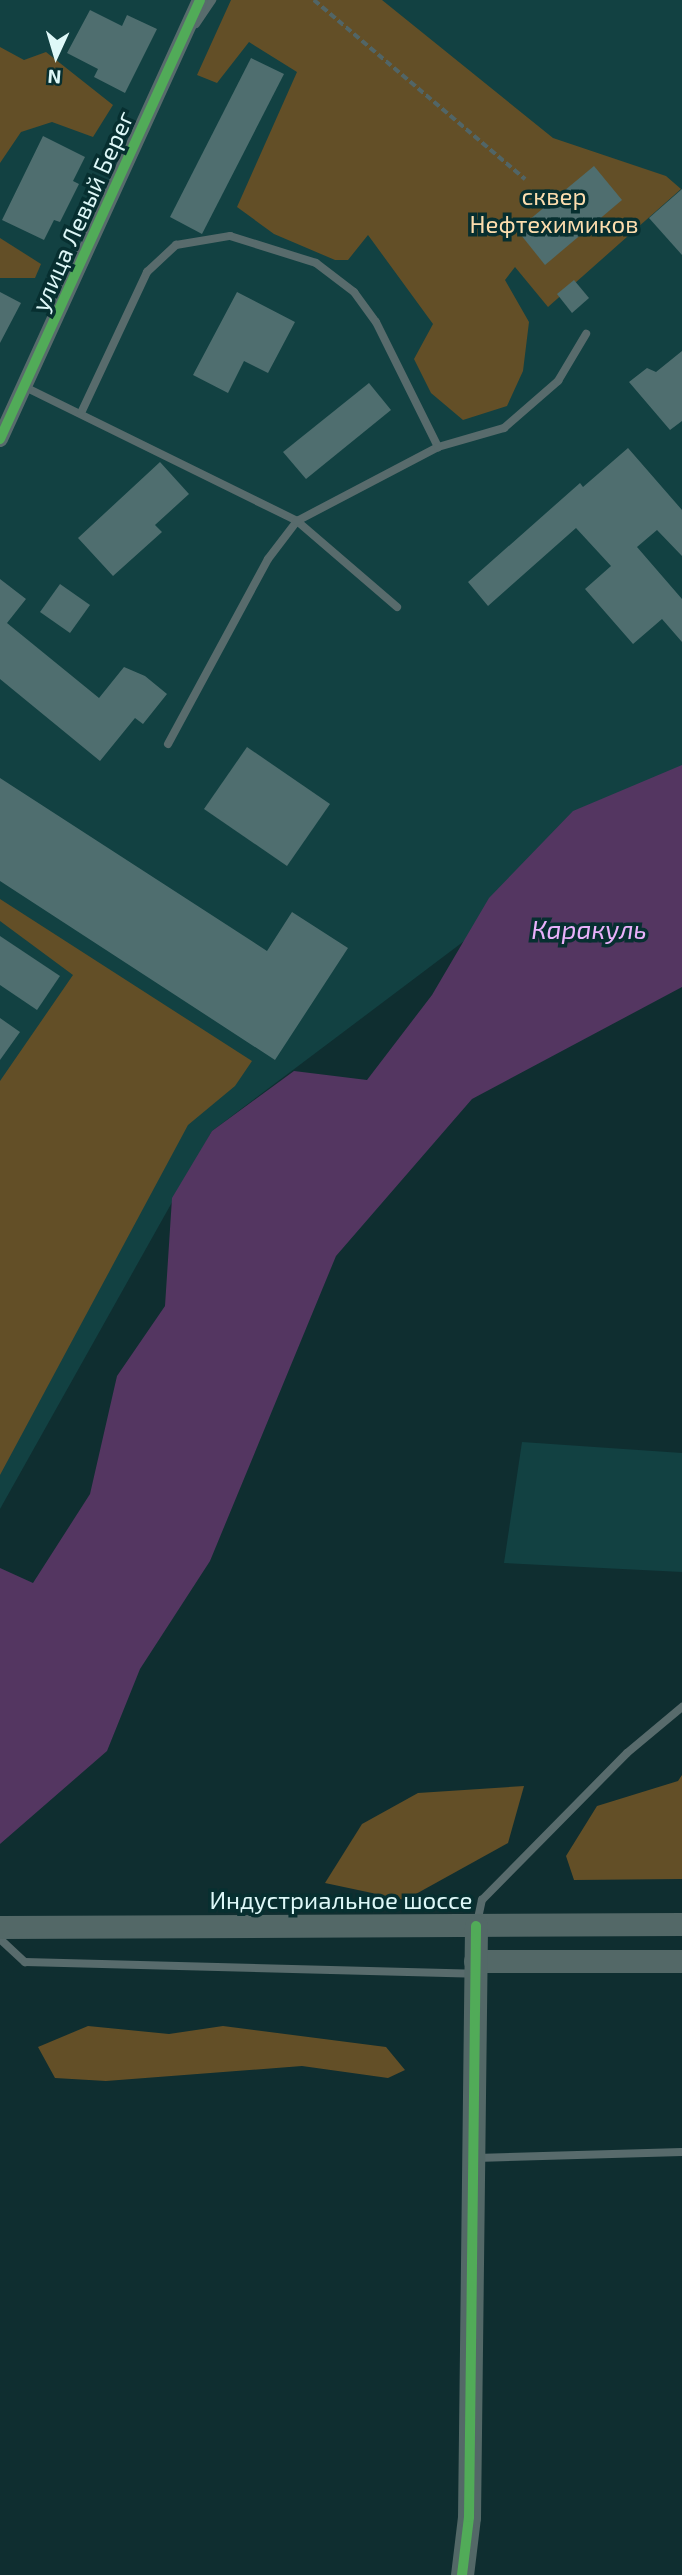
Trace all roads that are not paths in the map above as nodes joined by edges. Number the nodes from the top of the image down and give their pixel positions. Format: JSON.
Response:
{"nodes":[{"id":1,"x":200,"y":0,"type":"edge"},
{"id":2,"x":212,"y":0,"type":"edge"},
{"id":3,"x":174,"y":57,"type":"junction"},
{"id":4,"x":586,"y":334,"type":"dead end"},
{"id":5,"x":25,"y":387,"type":"junction"},
{"id":6,"x":81,"y":413,"type":"junction"},
{"id":7,"x":0,"y":439,"type":"edge"},
{"id":8,"x":438,"y":447,"type":"junction"},
{"id":9,"x":298,"y":521,"type":"junction"},
{"id":10,"x":397,"y":607,"type":"dead end"},
{"id":11,"x":168,"y":744,"type":"dead end"},
{"id":12,"x":682,"y":1707,"type":"edge"},
{"id":13,"x":682,"y":1924,"type":"edge"},
{"id":14,"x":476,"y":1926,"type":"junction"},
{"id":15,"x":0,"y":1927,"type":"edge"},
{"id":16,"x":0,"y":1940,"type":"edge"},
{"id":17,"x":682,"y":1961,"type":"edge"},
{"id":18,"x":475,"y":1967,"type":"junction"},
{"id":19,"x":682,"y":2152,"type":"edge"},
{"id":20,"x":473,"y":2158,"type":"junction"},
{"id":21,"x":462,"y":2575,"type":"edge"}],
"edges":[{"from":1,"to":3,"type":"street","name":"улица Левый Берег"},
{"from":2,"to":3,"type":"lane"},
{"from":3,"to":5,"type":"street","name":"улица Левый Берег"},
{"from":4,"to":8,"type":"lane"},
{"from":5,"to":6,"type":"lane"},
{"from":5,"to":7,"type":"street","name":"улица Левый Берег"},
{"from":6,"to":8,"type":"lane"},
{"from":6,"to":9,"type":"lane"},
{"from":8,"to":9,"type":"lane"},
{"from":9,"to":10,"type":"lane"},
{"from":9,"to":11,"type":"lane"},
{"from":12,"to":14,"type":"lane"},
{"from":13,"to":14,"type":"street","name":"Индустриальное шоссе"},
{"from":14,"to":15,"type":"street","name":"Индустриальное шоссе"},
{"from":14,"to":18,"type":"street"},
{"from":16,"to":18,"type":"lane"},
{"from":17,"to":18,"type":"street"},
{"from":18,"to":20,"type":"street"},
{"from":19,"to":20,"type":"lane"},
{"from":20,"to":21,"type":"street"}]}
